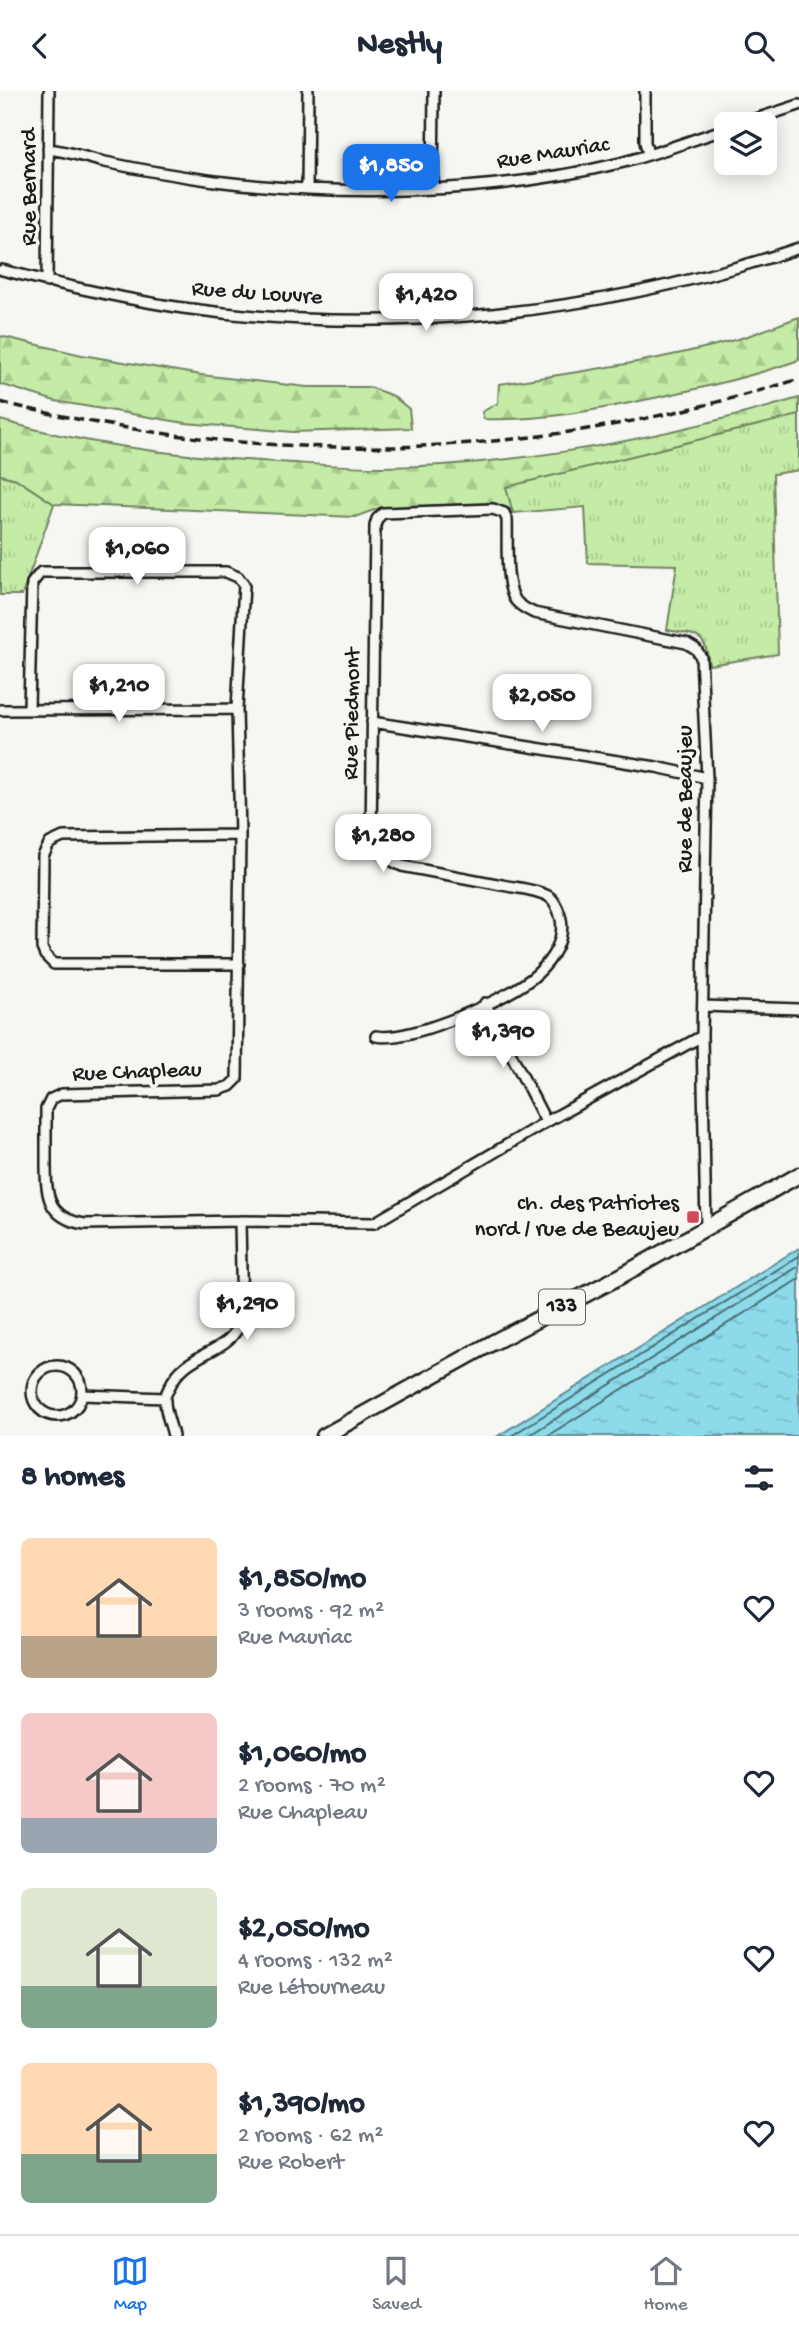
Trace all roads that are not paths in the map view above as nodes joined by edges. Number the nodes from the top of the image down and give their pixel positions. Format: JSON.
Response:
{"nodes":[{"id":1,"x":49,"y":91,"type":"edge"},
{"id":2,"x":308,"y":91,"type":"edge"},
{"id":3,"x":434,"y":91,"type":"edge"},
{"id":4,"x":645,"y":91,"type":"edge"},
{"id":5,"x":799,"y":104,"type":"edge"},
{"id":6,"x":775,"y":112,"type":"edge"},
{"id":7,"x":714,"y":133,"type":"edge"},
{"id":8,"x":48,"y":149,"type":"junction"},
{"id":9,"x":648,"y":154,"type":"junction"},
{"id":10,"x":433,"y":188,"type":"junction"},
{"id":11,"x":307,"y":189,"type":"junction"},
{"id":12,"x":799,"y":248,"type":"edge"},
{"id":13,"x":2,"y":271,"type":"dead end"},
{"id":14,"x":47,"y":282,"type":"junction"},
{"id":15,"x":383,"y":513,"type":"joint"},
{"id":16,"x":29,"y":709,"type":"junction"},
{"id":17,"x":237,"y":709,"type":"junction"},
{"id":18,"x":0,"y":710,"type":"edge"},
{"id":19,"x":372,"y":722,"type":"junction"},
{"id":20,"x":707,"y":778,"type":"junction"},
{"id":21,"x":240,"y":835,"type":"junction"},
{"id":22,"x":239,"y":964,"type":"junction"},
{"id":23,"x":485,"y":1003,"type":"junction"},
{"id":24,"x":703,"y":1006,"type":"junction"},
{"id":25,"x":799,"y":1009,"type":"edge"},
{"id":26,"x":376,"y":1036,"type":"dead end"},
{"id":27,"x":702,"y":1036,"type":"junction"},
{"id":28,"x":547,"y":1122,"type":"junction"},
{"id":29,"x":799,"y":1175,"type":"edge"},
{"id":30,"x":240,"y":1221,"type":"junction"},
{"id":31,"x":706,"y":1228,"type":"junction"},
{"id":32,"x":82,"y":1395,"type":"junction"},
{"id":33,"x":165,"y":1398,"type":"junction"},
{"id":34,"x":173,"y":1436,"type":"edge"},
{"id":35,"x":324,"y":1436,"type":"edge"}],
"edges":[{"from":1,"to":8,"type":"street","name":"Rue Bernard"},
{"from":2,"to":11,"type":"street"},
{"from":3,"to":10,"type":"street"},
{"from":4,"to":9,"type":"street"},
{"from":5,"to":6,"type":"street"},
{"from":7,"to":9,"type":"street","name":"Rue Mauriac"},
{"from":8,"to":11,"type":"street","name":"Rue Mauriac"},
{"from":8,"to":14,"type":"street","name":"Rue Bernard"},
{"from":9,"to":10,"type":"street","name":"Rue Mauriac"},
{"from":10,"to":11,"type":"street","name":"Rue Mauriac"},
{"from":12,"to":14,"type":"street","name":"Rue du Louvre"},
{"from":13,"to":14,"type":"street","name":"Rue du Louvre"},
{"from":15,"to":19,"type":"street","name":"Rue Piedmont"},
{"from":15,"to":20,"type":"street","name":"Rue de Beaujeu"},
{"from":16,"to":17,"type":"street"},
{"from":16,"to":17,"type":"street","name":"Rue Chapleau"},
{"from":16,"to":18,"type":"street"},
{"from":17,"to":21,"type":"street","name":"Rue Chapleau"},
{"from":19,"to":20,"type":"street"},
{"from":19,"to":23,"type":"street","name":"Rue Piedmont"},
{"from":20,"to":24,"type":"street","name":"Rue de Beaujeu"},
{"from":21,"to":22,"type":"street","name":"Rue Chapleau"},
{"from":21,"to":22,"type":"street"},
{"from":22,"to":30,"type":"street","name":"Rue Chapleau"},
{"from":23,"to":26,"type":"street","name":"Rue Piedmont"},
{"from":23,"to":28,"type":"street"},
{"from":24,"to":25,"type":"street"},
{"from":24,"to":27,"type":"street","name":"Rue de Beaujeu"},
{"from":27,"to":28,"type":"street","name":"Rue Chapleau"},
{"from":27,"to":31,"type":"street","name":"Rue de Beaujeu"},
{"from":28,"to":30,"type":"street","name":"Rue Chapleau"},
{"from":29,"to":31,"type":"main road","number":"133"},
{"from":30,"to":33,"type":"street"},
{"from":31,"to":35,"type":"main road","number":"133"},
{"from":32,"to":32,"type":"street"},
{"from":32,"to":33,"type":"street"},
{"from":33,"to":34,"type":"street"}]}
